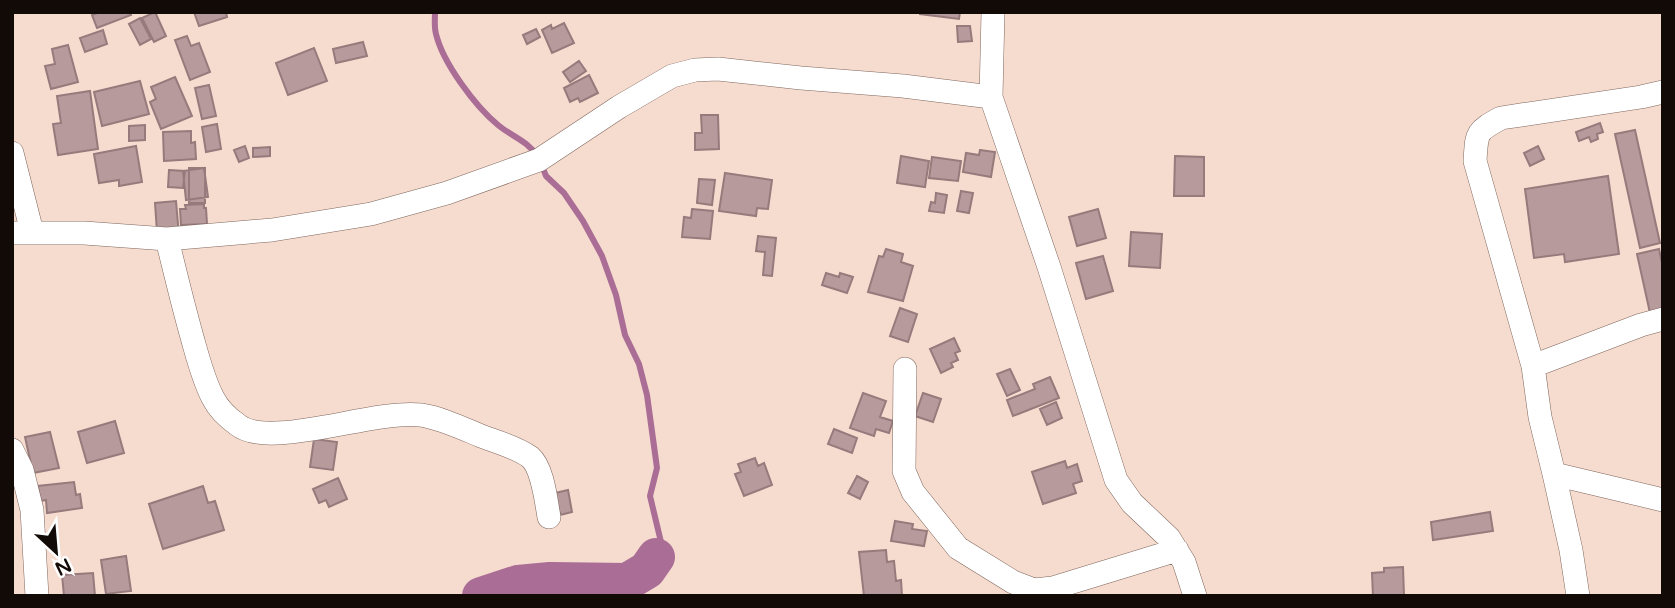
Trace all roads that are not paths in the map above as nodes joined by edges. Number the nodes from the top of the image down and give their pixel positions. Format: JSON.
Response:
{"nodes":[{"id":1,"x":993,"y":12,"type":"edge"},
{"id":2,"x":1663,"y":92,"type":"edge"},
{"id":3,"x":992,"y":97,"type":"junction"},
{"id":4,"x":12,"y":153,"type":"edge"},
{"id":5,"x":22,"y":233,"type":"edge"},
{"id":6,"x":167,"y":239,"type":"junction"},
{"id":7,"x":1663,"y":319,"type":"edge"},
{"id":8,"x":1533,"y":366,"type":"junction"},
{"id":9,"x":905,"y":369,"type":"dead end"},
{"id":10,"x":12,"y":450,"type":"edge"},
{"id":11,"x":1555,"y":474,"type":"junction"},
{"id":12,"x":1663,"y":500,"type":"edge"},
{"id":13,"x":549,"y":517,"type":"dead end"},
{"id":14,"x":1177,"y":551,"type":"junction"},
{"id":15,"x":37,"y":596,"type":"edge"},
{"id":16,"x":1195,"y":596,"type":"edge"},
{"id":17,"x":1578,"y":596,"type":"edge"}],
"edges":[{"from":1,"to":3,"type":"street"},
{"from":2,"to":8,"type":"street"},
{"from":3,"to":6,"type":"street"},
{"from":3,"to":14,"type":"street"},
{"from":4,"to":5,"type":"street"},
{"from":5,"to":6,"type":"street"},
{"from":6,"to":13,"type":"street"},
{"from":7,"to":8,"type":"street"},
{"from":8,"to":11,"type":"street"},
{"from":9,"to":14,"type":"street"},
{"from":10,"to":15,"type":"street"},
{"from":11,"to":12,"type":"street"},
{"from":11,"to":17,"type":"street"},
{"from":14,"to":16,"type":"street"}]}
